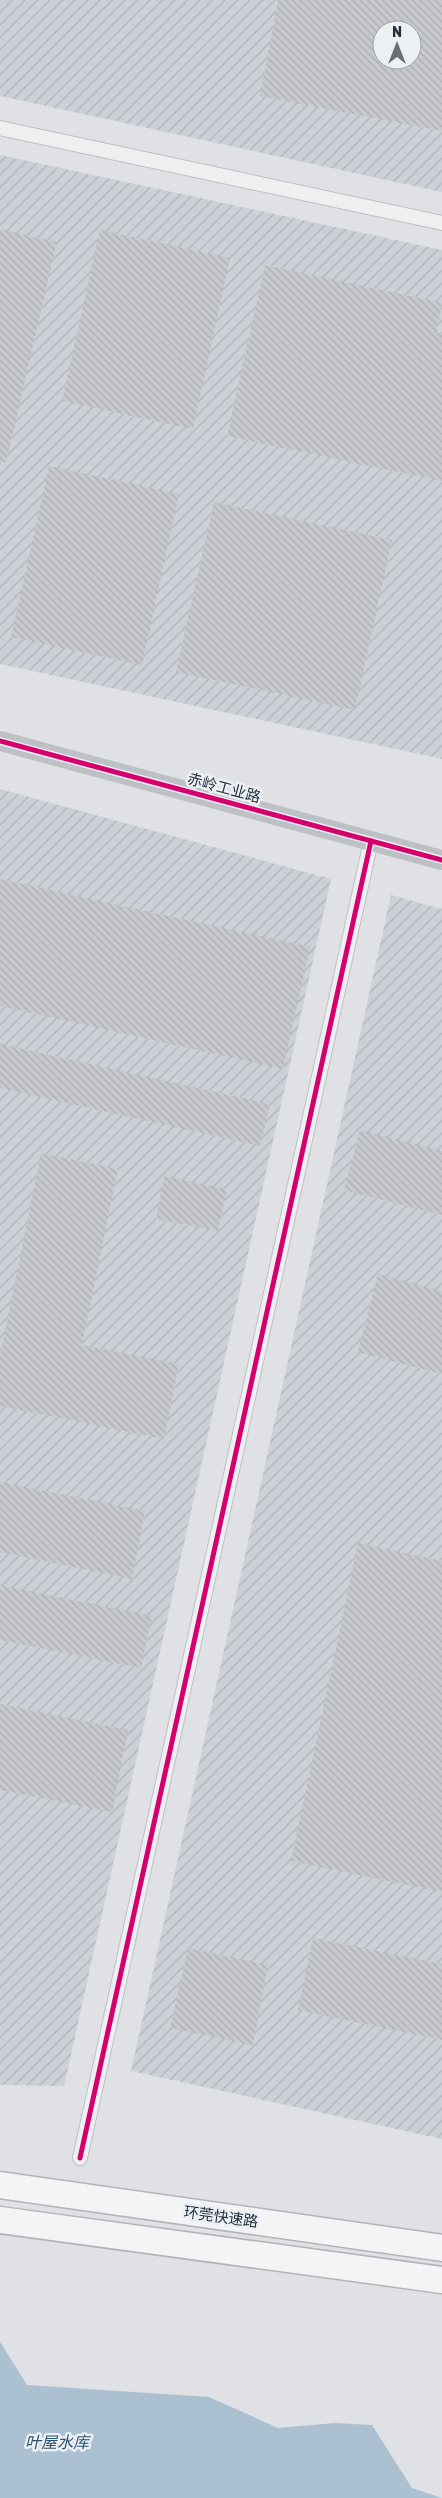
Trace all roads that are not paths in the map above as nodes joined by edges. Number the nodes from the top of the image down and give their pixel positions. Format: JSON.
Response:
{"nodes":[{"id":1,"x":0,"y":128,"type":"edge"},
{"id":2,"x":442,"y":223,"type":"edge"},
{"id":3,"x":0,"y":741,"type":"edge"},
{"id":4,"x":371,"y":841,"type":"junction"},
{"id":5,"x":442,"y":860,"type":"edge"},
{"id":6,"x":80,"y":2158,"type":"dead end"},
{"id":7,"x":0,"y":2185,"type":"edge"},
{"id":8,"x":0,"y":2220,"type":"edge"},
{"id":9,"x":442,"y":2248,"type":"edge"},
{"id":10,"x":442,"y":2280,"type":"edge"}],
"edges":[{"from":1,"to":2,"type":"street"},
{"from":3,"to":4,"type":"street","name":"赤岭工业路"},
{"from":4,"to":5,"type":"street","name":"赤岭工业路"},
{"from":4,"to":6,"type":"street"},
{"from":7,"to":9,"type":"highway","name":"环莞快速路"},
{"from":8,"to":10,"type":"highway"}]}
